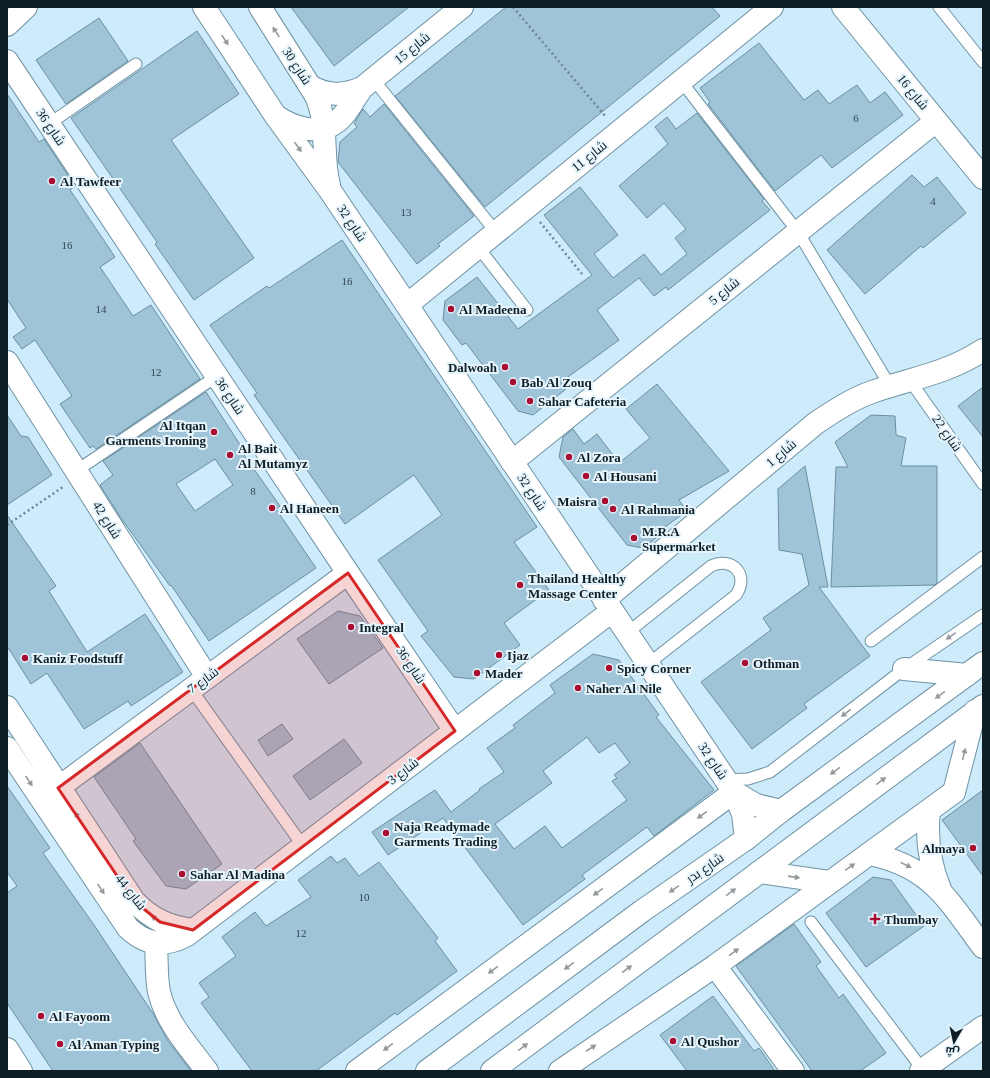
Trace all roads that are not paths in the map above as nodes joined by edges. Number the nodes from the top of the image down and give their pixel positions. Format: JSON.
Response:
{"nodes":[{"id":1,"x":26,"y":7,"type":"edge"},
{"id":2,"x":204,"y":7,"type":"edge"},
{"id":3,"x":260,"y":7,"type":"edge"},
{"id":4,"x":462,"y":7,"type":"edge"},
{"id":5,"x":772,"y":7,"type":"edge"},
{"id":6,"x":843,"y":7,"type":"edge"},
{"id":7,"x":939,"y":7,"type":"edge"},
{"id":8,"x":7,"y":25,"type":"edge"},
{"id":9,"x":7,"y":61,"type":"edge"},
{"id":10,"x":983,"y":62,"type":"edge"},
{"id":11,"x":136,"y":64,"type":"dead end"},
{"id":12,"x":682,"y":81,"type":"junction"},
{"id":13,"x":367,"y":84,"type":"junction"},
{"id":14,"x":310,"y":86,"type":"junction"},
{"id":15,"x":275,"y":116,"type":"junction"},
{"id":16,"x":936,"y":121,"type":"junction"},
{"id":17,"x":49,"y":124,"type":"junction"},
{"id":18,"x":325,"y":128,"type":"junction"},
{"id":19,"x":983,"y":178,"type":"edge"},
{"id":20,"x":331,"y":192,"type":"junction"},
{"id":21,"x":496,"y":232,"type":"junction"},
{"id":22,"x":798,"y":232,"type":"junction"},
{"id":23,"x":478,"y":247,"type":"junction"},
{"id":24,"x":407,"y":305,"type":"junction"},
{"id":25,"x":527,"y":310,"type":"dead end"},
{"id":26,"x":983,"y":350,"type":"edge"},
{"id":27,"x":7,"y":362,"type":"edge"},
{"id":28,"x":217,"y":376,"type":"junction"},
{"id":29,"x":900,"y":384,"type":"junction"},
{"id":30,"x":512,"y":462,"type":"junction"},
{"id":31,"x":77,"y":474,"type":"junction"},
{"id":32,"x":983,"y":484,"type":"edge"},
{"id":33,"x":983,"y":557,"type":"edge"},
{"id":34,"x":348,"y":573,"type":"junction"},
{"id":35,"x":608,"y":605,"type":"junction"},
{"id":36,"x":983,"y":615,"type":"edge"},
{"id":37,"x":627,"y":633,"type":"junction"},
{"id":38,"x":871,"y":640,"type":"dead end"},
{"id":39,"x":648,"y":664,"type":"junction"},
{"id":40,"x":904,"y":669,"type":"junction"},
{"id":41,"x":975,"y":669,"type":"edge"},
{"id":42,"x":199,"y":683,"type":"junction"},
{"id":43,"x":7,"y":707,"type":"edge"},
{"id":44,"x":979,"y":708,"type":"edge"},
{"id":45,"x":455,"y":731,"type":"junction"},
{"id":46,"x":7,"y":748,"type":"edge"},
{"id":47,"x":730,"y":786,"type":"junction"},
{"id":48,"x":58,"y":788,"type":"junction"},
{"id":49,"x":781,"y":811,"type":"junction"},
{"id":50,"x":929,"y":811,"type":"junction"},
{"id":51,"x":746,"y":839,"type":"junction"},
{"id":52,"x":303,"y":846,"type":"junction"},
{"id":53,"x":869,"y":854,"type":"junction"},
{"id":54,"x":759,"y":872,"type":"junction"},
{"id":55,"x":829,"y":882,"type":"junction"},
{"id":56,"x":941,"y":890,"type":"junction"},
{"id":57,"x":810,"y":922,"type":"dead end"},
{"id":58,"x":193,"y":930,"type":"junction"},
{"id":59,"x":156,"y":943,"type":"junction"},
{"id":60,"x":983,"y":947,"type":"edge"},
{"id":61,"x":715,"y":966,"type":"junction"},
{"id":62,"x":983,"y":1027,"type":"edge"},
{"id":63,"x":8,"y":1053,"type":"edge"},
{"id":64,"x":922,"y":1070,"type":"edge"},
{"id":65,"x":21,"y":1071,"type":"edge"},
{"id":66,"x":207,"y":1071,"type":"edge"},
{"id":67,"x":357,"y":1071,"type":"edge"},
{"id":68,"x":427,"y":1071,"type":"edge"},
{"id":69,"x":492,"y":1071,"type":"edge"},
{"id":70,"x":560,"y":1071,"type":"edge"},
{"id":71,"x":793,"y":1071,"type":"edge"}],
"edges":[{"from":1,"to":8,"type":"street"},
{"from":2,"to":15,"type":"street","one_way":true},
{"from":14,"to":3,"type":"street","name":"شارع 30","one_way":true},
{"from":4,"to":13,"type":"street","name":"شارع 15"},
{"from":5,"to":12,"type":"street","name":"شارع 11"},
{"from":6,"to":16,"type":"street","name":"شارع 16"},
{"from":7,"to":10,"type":"lane"},
{"from":9,"to":17,"type":"street","name":"شارع 36"},
{"from":11,"to":17,"type":"lane"},
{"from":12,"to":21,"type":"street","name":"شارع 11"},
{"from":12,"to":22,"type":"lane","name":"شارع 22"},
{"from":13,"to":14,"type":"street","name":"شارع 15"},
{"from":13,"to":18,"type":"street","name":"شارع 15"},
{"from":13,"to":21,"type":"lane"},
{"from":14,"to":18,"type":"street","name":"شارع 30"},
{"from":15,"to":18,"type":"street"},
{"from":15,"to":20,"type":"street","name":"شارع 32","one_way":true},
{"from":16,"to":19,"type":"street","name":"شارع 16"},
{"from":16,"to":22,"type":"street","name":"شارع 5"},
{"from":17,"to":28,"type":"street","name":"شارع 36"},
{"from":18,"to":20,"type":"street","name":"شارع 32"},
{"from":20,"to":24,"type":"street","name":"شارع 32"},
{"from":21,"to":23,"type":"street","name":"شارع 11"},
{"from":22,"to":29,"type":"lane","name":"شارع 22"},
{"from":22,"to":30,"type":"street","name":"شارع 5"},
{"from":23,"to":24,"type":"street","name":"شارع 11"},
{"from":23,"to":25,"type":"lane"},
{"from":24,"to":30,"type":"street","name":"شارع 32"},
{"from":26,"to":29,"type":"street","name":"شارع 1"},
{"from":27,"to":31,"type":"street","name":"شارع 42"},
{"from":28,"to":31,"type":"lane"},
{"from":28,"to":34,"type":"street","name":"شارع 36"},
{"from":29,"to":32,"type":"lane","name":"شارع 22"},
{"from":29,"to":35,"type":"street","name":"شارع 1"},
{"from":30,"to":35,"type":"street","name":"شارع 32"},
{"from":31,"to":42,"type":"street","name":"شارع 42"},
{"from":33,"to":38,"type":"lane"},
{"from":34,"to":42,"type":"street","name":"شارع 7"},
{"from":34,"to":45,"type":"street","name":"شارع 36"},
{"from":35,"to":37,"type":"street","name":"شارع 32"},
{"from":35,"to":45,"type":"street","name":"شارع 3"},
{"from":36,"to":40,"type":"lane","one_way":true},
{"from":37,"to":39,"type":"street","name":"شارع 32"},
{"from":37,"to":39,"type":"lane"},
{"from":39,"to":47,"type":"street","name":"شارع 32"},
{"from":40,"to":41,"type":"street"},
{"from":40,"to":47,"type":"lane","one_way":true},
{"from":41,"to":49,"type":"street","name":"شارع بدر","one_way":true},
{"from":42,"to":48,"type":"street","name":"شارع 7"},
{"from":42,"to":52,"type":"lane"},
{"from":43,"to":48,"type":"street","name":"شارع 44"},
{"from":50,"to":44,"type":"street","one_way":true},
{"from":54,"to":44,"type":"street","one_way":true},
{"from":45,"to":52,"type":"street","name":"شارع 3"},
{"from":46,"to":59,"type":"street","name":"شارع 44","one_way":true},
{"from":47,"to":49,"type":"street","name":"شارع 32"},
{"from":47,"to":51,"type":"street","name":"شارع 32"},
{"from":47,"to":67,"type":"street","one_way":true},
{"from":58,"to":48,"type":"street","name":"شارع 44","one_way":true},
{"from":49,"to":51,"type":"street","name":"شارع بدر"},
{"from":50,"to":53,"type":"street"},
{"from":50,"to":56,"type":"street"},
{"from":51,"to":68,"type":"street","name":"شارع بدر","one_way":true},
{"from":52,"to":58,"type":"street","name":"شارع 3"},
{"from":55,"to":53,"type":"street","one_way":true},
{"from":53,"to":56,"type":"street","one_way":true},
{"from":54,"to":55,"type":"street","one_way":true},
{"from":69,"to":54,"type":"street","one_way":true},
{"from":61,"to":55,"type":"street","one_way":true},
{"from":56,"to":60,"type":"street"},
{"from":57,"to":64,"type":"lane"},
{"from":58,"to":59,"type":"street","name":"شارع 44"},
{"from":59,"to":66,"type":"street"},
{"from":70,"to":61,"type":"street","one_way":true},
{"from":61,"to":71,"type":"street"},
{"from":62,"to":64,"type":"street"},
{"from":63,"to":65,"type":"street"}]}
